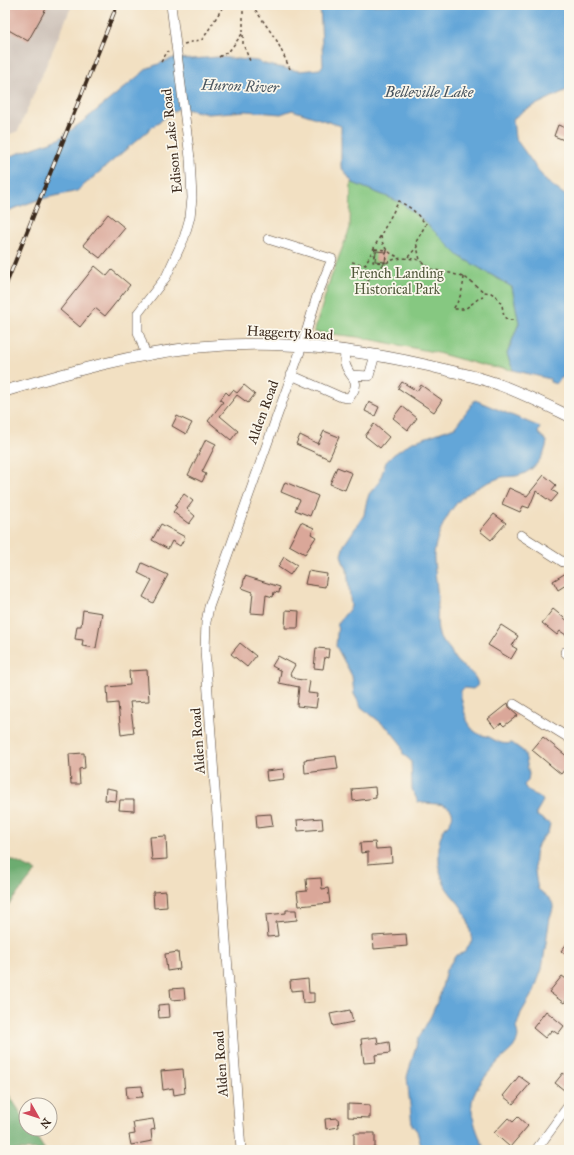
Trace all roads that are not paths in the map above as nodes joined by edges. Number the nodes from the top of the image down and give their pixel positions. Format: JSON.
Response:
{"nodes":[{"id":1,"x":171,"y":5,"type":"edge"},
{"id":2,"x":268,"y":239,"type":"dead end"},
{"id":3,"x":302,"y":346,"type":"junction"},
{"id":4,"x":345,"y":350,"type":"junction"},
{"id":5,"x":146,"y":355,"type":"junction"},
{"id":6,"x":375,"y":355,"type":"junction"},
{"id":7,"x":291,"y":375,"type":"junction"},
{"id":8,"x":351,"y":375,"type":"junction"},
{"id":9,"x":5,"y":391,"type":"edge"},
{"id":10,"x":569,"y":416,"type":"edge"},
{"id":11,"x":521,"y":535,"type":"dead end"},
{"id":12,"x":569,"y":559,"type":"edge"},
{"id":13,"x":514,"y":704,"type":"dead end"},
{"id":14,"x":569,"y":738,"type":"edge"},
{"id":15,"x":569,"y":1105,"type":"edge"},
{"id":16,"x":241,"y":1150,"type":"edge"},
{"id":17,"x":536,"y":1150,"type":"edge"}],
"edges":[{"from":1,"to":5,"type":"street","name":"Edison Lake Road","bridge":true},
{"from":2,"to":3,"type":"street","name":"Alden Road"},
{"from":3,"to":4,"type":"main road","name":"Haggerty Road"},
{"from":3,"to":5,"type":"main road","name":"Haggerty Road"},
{"from":3,"to":7,"type":"street","name":"Alden Road"},
{"from":4,"to":6,"type":"main road","name":"Haggerty Road"},
{"from":4,"to":8,"type":"street"},
{"from":5,"to":9,"type":"main road","name":"Haggerty Road"},
{"from":6,"to":8,"type":"street"},
{"from":6,"to":10,"type":"main road","name":"Haggerty Road"},
{"from":7,"to":8,"type":"street"},
{"from":7,"to":16,"type":"street","name":"Alden Road"},
{"from":11,"to":12,"type":"street"},
{"from":13,"to":14,"type":"street"},
{"from":15,"to":17,"type":"street"}]}
